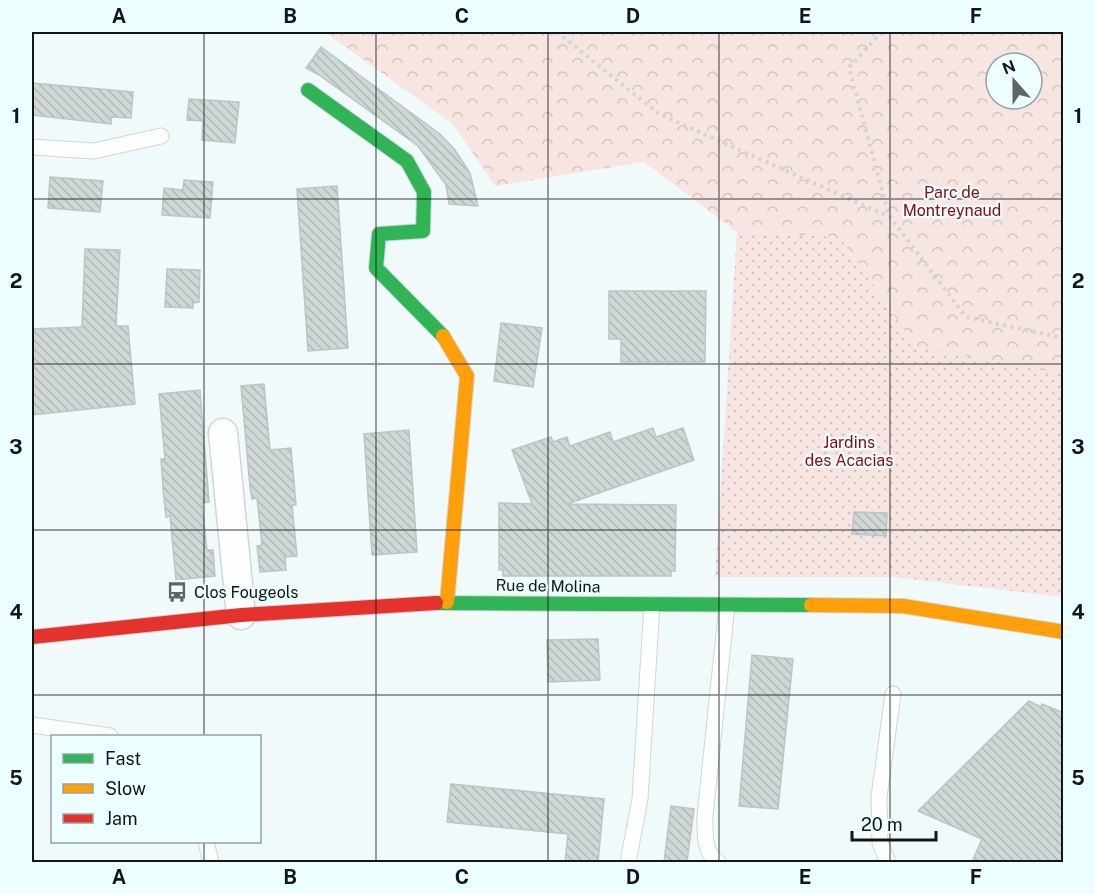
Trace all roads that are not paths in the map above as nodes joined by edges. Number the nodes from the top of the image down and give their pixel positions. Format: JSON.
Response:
{"nodes":[{"id":1,"x":308,"y":90,"type":"dead end"},
{"id":2,"x":161,"y":136,"type":"dead end"},
{"id":3,"x":32,"y":147,"type":"edge"},
{"id":4,"x":223,"y":433,"type":"dead end"},
{"id":5,"x":447,"y":602,"type":"junction"},
{"id":6,"x":652,"y":604,"type":"junction"},
{"id":7,"x":726,"y":605,"type":"junction"},
{"id":8,"x":241,"y":615,"type":"junction"},
{"id":9,"x":1064,"y":632,"type":"edge"},
{"id":10,"x":32,"y":637,"type":"edge"},
{"id":11,"x":893,"y":694,"type":"dead end"},
{"id":12,"x":32,"y":725,"type":"edge"},
{"id":13,"x":103,"y":735,"type":"edge"},
{"id":14,"x":206,"y":843,"type":"edge"},
{"id":15,"x":211,"y":862,"type":"edge"},
{"id":16,"x":628,"y":862,"type":"edge"},
{"id":17,"x":718,"y":862,"type":"edge"},
{"id":18,"x":888,"y":862,"type":"edge"}],
"edges":[{"from":1,"to":5,"type":"street"},
{"from":2,"to":3,"type":"lane"},
{"from":4,"to":8,"type":"street"},
{"from":5,"to":6,"type":"street","name":"Rue de Molina"},
{"from":5,"to":8,"type":"street","name":"Rue de Molina"},
{"from":6,"to":7,"type":"street","name":"Rue de Molina"},
{"from":6,"to":16,"type":"lane"},
{"from":7,"to":9,"type":"street","name":"Rue de Molina"},
{"from":7,"to":17,"type":"lane"},
{"from":8,"to":10,"type":"street","name":"Rue de Molina"},
{"from":11,"to":18,"type":"lane"},
{"from":12,"to":13,"type":"lane"},
{"from":14,"to":15,"type":"lane"}]}
